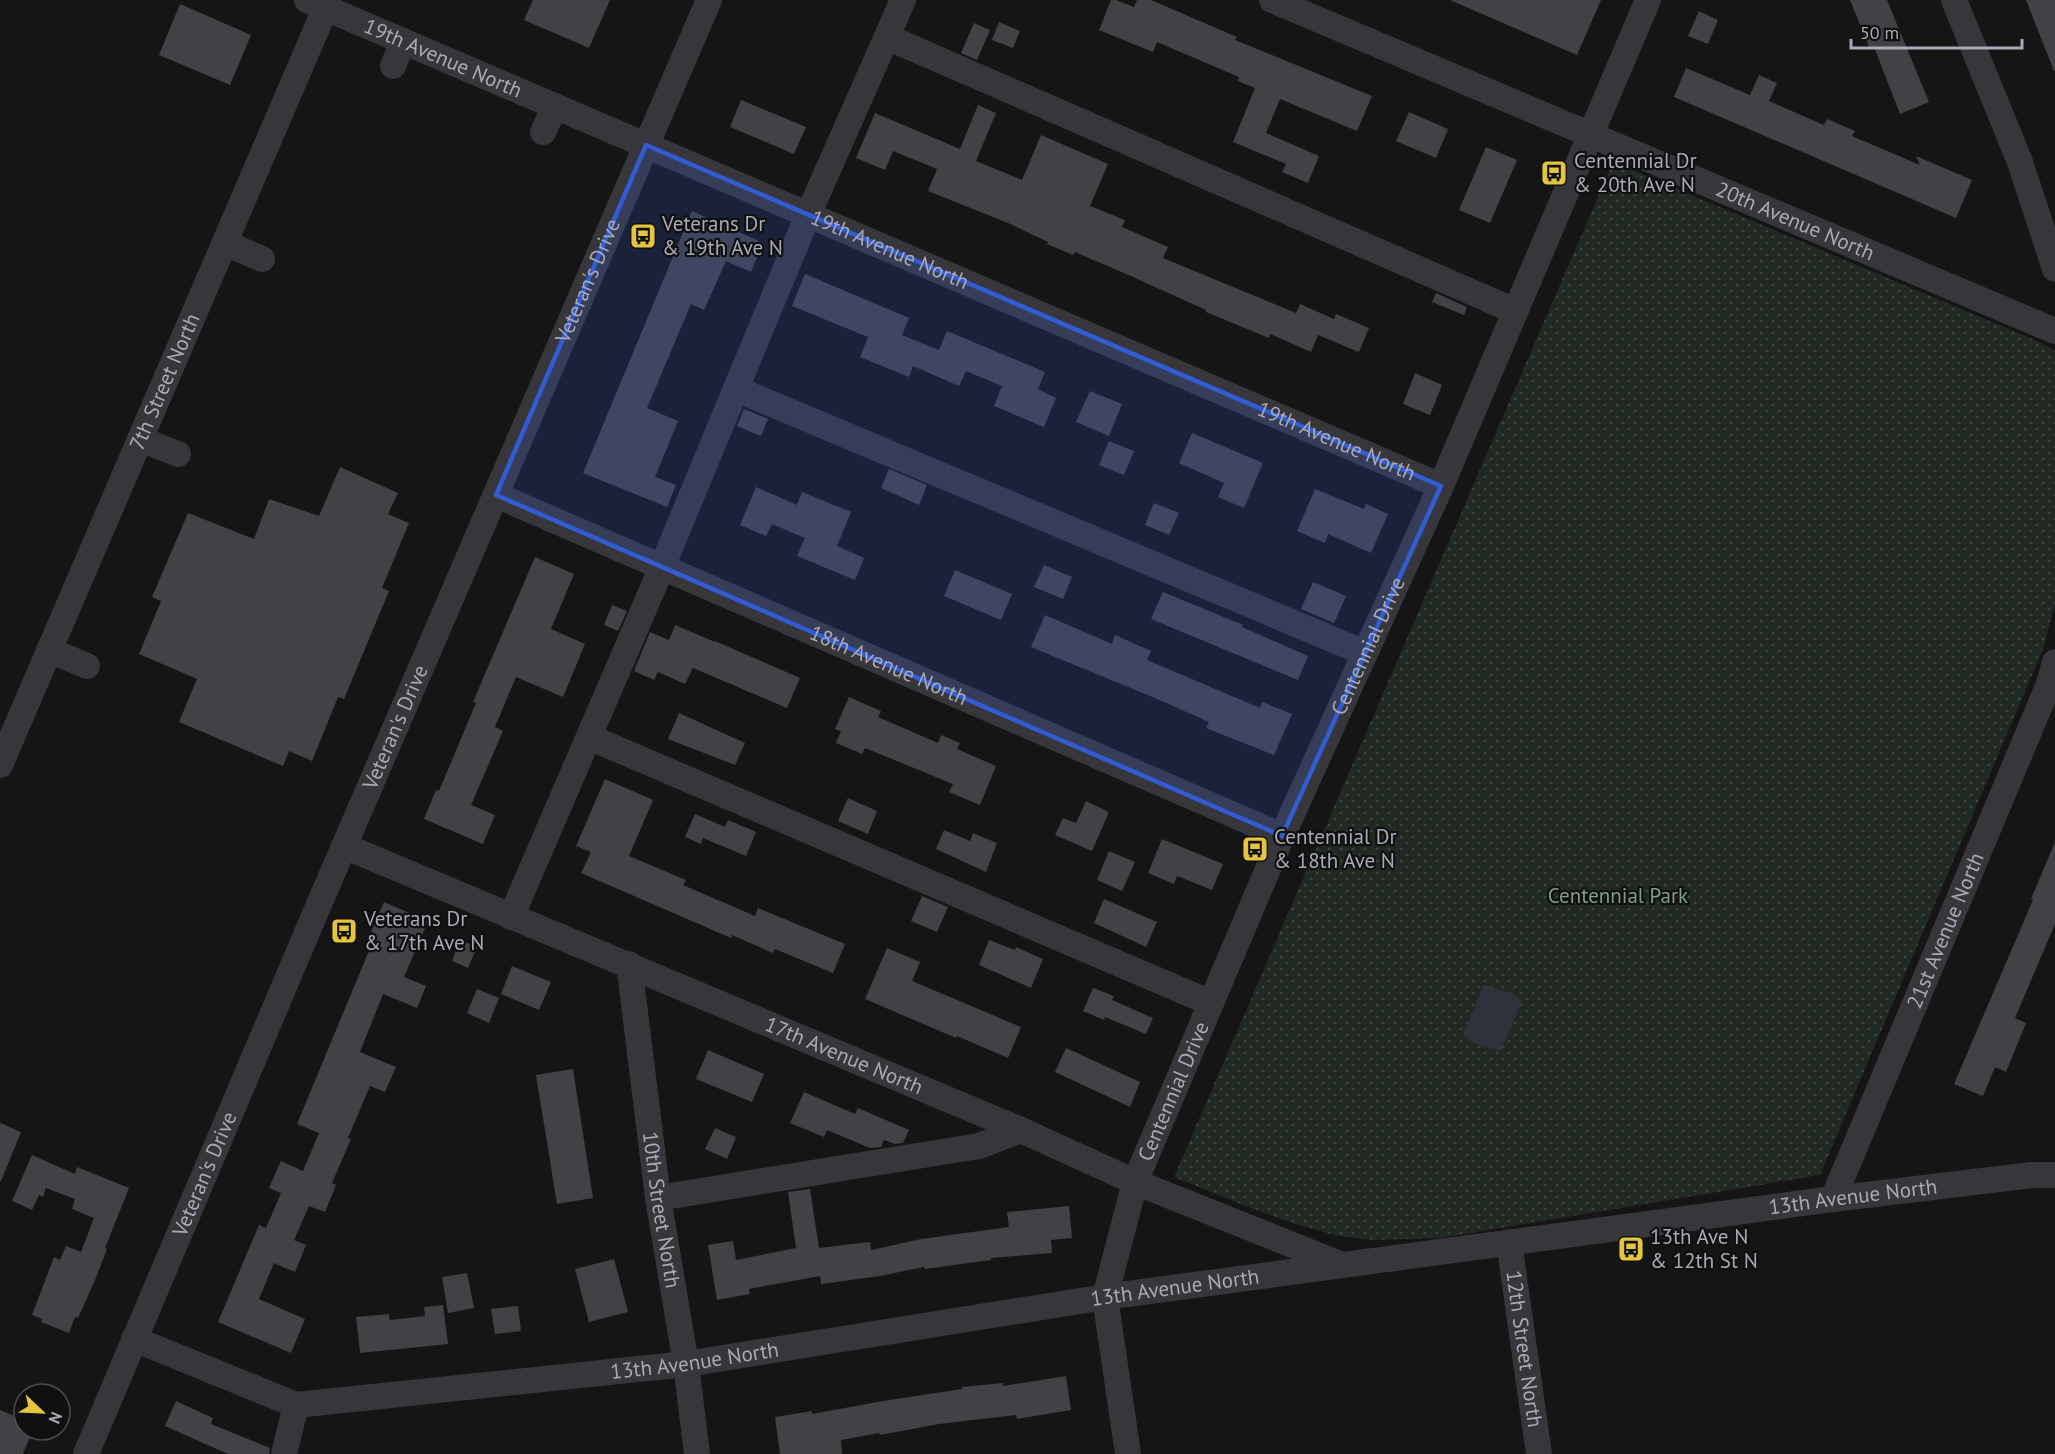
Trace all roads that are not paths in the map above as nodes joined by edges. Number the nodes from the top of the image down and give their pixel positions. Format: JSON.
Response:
{"nodes":[{"id":1,"x":709,"y":0,"type":"edge"},
{"id":2,"x":903,"y":0,"type":"edge"},
{"id":3,"x":1272,"y":0,"type":"edge"},
{"id":4,"x":1648,"y":0,"type":"edge"},
{"id":5,"x":1954,"y":0,"type":"edge"},
{"id":6,"x":321,"y":3,"type":"edge"},
{"id":7,"x":887,"y":37,"type":"junction"},
{"id":8,"x":403,"y":41,"type":"junction"},
{"id":9,"x":393,"y":66,"type":"dead end"},
{"id":10,"x":555,"y":106,"type":"junction"},
{"id":11,"x":543,"y":132,"type":"dead end"},
{"id":12,"x":1589,"y":135,"type":"junction"},
{"id":13,"x":646,"y":145,"type":"junction"},
{"id":14,"x":808,"y":214,"type":"junction"},
{"id":15,"x":225,"y":243,"type":"junction"},
{"id":16,"x":262,"y":259,"type":"dead end"},
{"id":17,"x":2055,"y":269,"type":"edge"},
{"id":18,"x":1515,"y":310,"type":"junction"},
{"id":19,"x":2055,"y":331,"type":"edge"},
{"id":20,"x":736,"y":389,"type":"junction"},
{"id":21,"x":140,"y":439,"type":"junction"},
{"id":22,"x":178,"y":454,"type":"dead end"},
{"id":23,"x":1441,"y":486,"type":"junction"},
{"id":24,"x":495,"y":495,"type":"junction"},
{"id":25,"x":662,"y":567,"type":"junction"},
{"id":26,"x":49,"y":650,"type":"junction"},
{"id":27,"x":1365,"y":653,"type":"junction"},
{"id":28,"x":2055,"y":662,"type":"edge"},
{"id":29,"x":87,"y":666,"type":"dead end"},
{"id":30,"x":589,"y":737,"type":"junction"},
{"id":31,"x":0,"y":765,"type":"edge"},
{"id":32,"x":1282,"y":836,"type":"junction"},
{"id":33,"x":344,"y":846,"type":"junction"},
{"id":34,"x":511,"y":917,"type":"junction"},
{"id":35,"x":629,"y":964,"type":"junction"},
{"id":36,"x":1211,"y":1003,"type":"junction"},
{"id":37,"x":1021,"y":1130,"type":"junction"},
{"id":38,"x":2055,"y":1175,"type":"edge"},
{"id":39,"x":1135,"y":1182,"type":"junction"},
{"id":40,"x":658,"y":1198,"type":"junction"},
{"id":41,"x":1833,"y":1199,"type":"junction"},
{"id":42,"x":1509,"y":1242,"type":"junction"},
{"id":43,"x":1341,"y":1265,"type":"junction"},
{"id":44,"x":1105,"y":1297,"type":"junction"},
{"id":45,"x":134,"y":1339,"type":"junction"},
{"id":46,"x":686,"y":1364,"type":"junction"},
{"id":47,"x":296,"y":1405,"type":"junction"},
{"id":48,"x":86,"y":1454,"type":"edge"},
{"id":49,"x":284,"y":1454,"type":"edge"},
{"id":50,"x":697,"y":1454,"type":"edge"},
{"id":51,"x":1128,"y":1454,"type":"edge"},
{"id":52,"x":1539,"y":1454,"type":"edge"}],
"edges":[{"from":1,"to":13,"type":"street","name":"Veteran's Drive"},
{"from":2,"to":7,"type":"street"},
{"from":3,"to":12,"type":"street","name":"20th Avenue North"},
{"from":4,"to":12,"type":"street","name":"Centennial Drive"},
{"from":5,"to":17,"type":"street"},
{"from":6,"to":8,"type":"street","name":"19th Avenue North"},
{"from":6,"to":15,"type":"street","name":"7th Street North"},
{"from":7,"to":14,"type":"street"},
{"from":7,"to":18,"type":"street"},
{"from":8,"to":9,"type":"street"},
{"from":8,"to":10,"type":"street","name":"19th Avenue North"},
{"from":10,"to":11,"type":"street"},
{"from":10,"to":13,"type":"street","name":"19th Avenue North"},
{"from":12,"to":18,"type":"street","name":"Centennial Drive"},
{"from":12,"to":19,"type":"street","name":"20th Avenue North"},
{"from":13,"to":14,"type":"street","name":"19th Avenue North"},
{"from":13,"to":24,"type":"street","name":"Veteran's Drive"},
{"from":14,"to":20,"type":"street"},
{"from":14,"to":23,"type":"street","name":"19th Avenue North"},
{"from":15,"to":16,"type":"street"},
{"from":15,"to":21,"type":"street","name":"7th Street North"},
{"from":18,"to":23,"type":"street","name":"Centennial Drive"},
{"from":20,"to":25,"type":"street"},
{"from":20,"to":27,"type":"street"},
{"from":21,"to":22,"type":"street"},
{"from":21,"to":26,"type":"street","name":"7th Street North"},
{"from":23,"to":27,"type":"street","name":"Centennial Drive"},
{"from":24,"to":25,"type":"street","name":"18th Avenue North"},
{"from":24,"to":33,"type":"street","name":"Veteran's Drive"},
{"from":25,"to":30,"type":"street"},
{"from":25,"to":32,"type":"street","name":"18th Avenue North"},
{"from":26,"to":29,"type":"street"},
{"from":26,"to":31,"type":"street","name":"7th Street North"},
{"from":27,"to":32,"type":"street","name":"Centennial Drive"},
{"from":28,"to":41,"type":"street","name":"21st Avenue North"},
{"from":30,"to":34,"type":"street"},
{"from":30,"to":36,"type":"street"},
{"from":32,"to":36,"type":"street","name":"Centennial Drive"},
{"from":33,"to":34,"type":"street","name":"17th Avenue North"},
{"from":33,"to":45,"type":"street","name":"Veteran's Drive"},
{"from":34,"to":35,"type":"street","name":"17th Avenue North"},
{"from":35,"to":37,"type":"street","name":"17th Avenue North"},
{"from":35,"to":40,"type":"street","name":"10th Street North"},
{"from":36,"to":39,"type":"street","name":"Centennial Drive"},
{"from":37,"to":39,"type":"street","name":"17th Avenue North"},
{"from":37,"to":40,"type":"street"},
{"from":38,"to":41,"type":"street","name":"13th Avenue North"},
{"from":39,"to":43,"type":"street","name":"17th Avenue North"},
{"from":39,"to":44,"type":"street","name":"Centennial Drive"},
{"from":40,"to":46,"type":"street","name":"10th Street North"},
{"from":41,"to":42,"type":"street","name":"13th Avenue North"},
{"from":42,"to":43,"type":"street","name":"13th Avenue North"},
{"from":42,"to":52,"type":"street","name":"12th Street North"},
{"from":43,"to":44,"type":"street","name":"13th Avenue North"},
{"from":44,"to":46,"type":"street","name":"13th Avenue North"},
{"from":44,"to":51,"type":"street"},
{"from":45,"to":47,"type":"street"},
{"from":45,"to":48,"type":"street","name":"Veteran's Drive"},
{"from":46,"to":47,"type":"street","name":"13th Avenue North"},
{"from":46,"to":50,"type":"street","name":"10th Street North"},
{"from":47,"to":49,"type":"street"}]}
